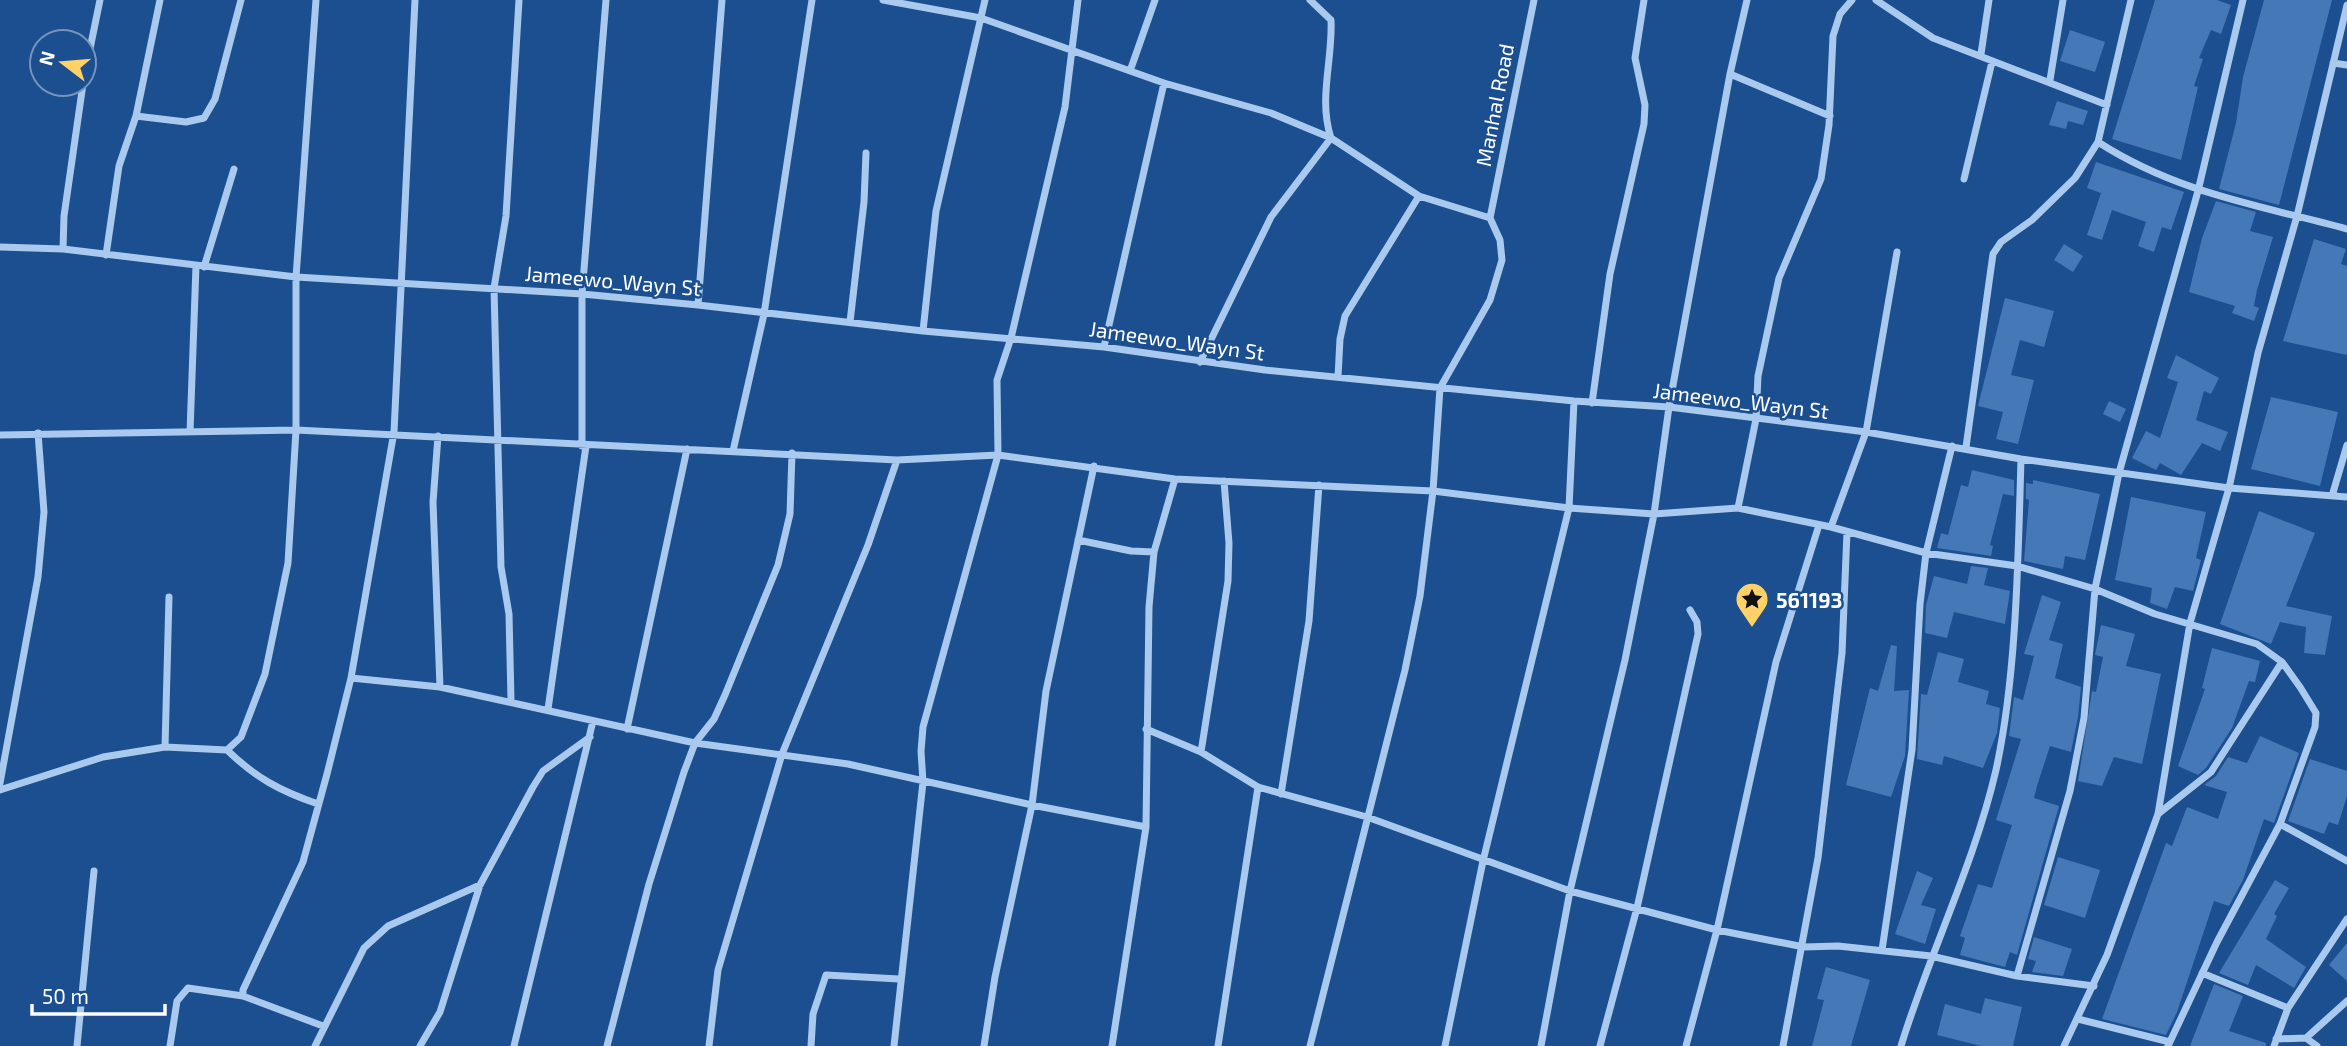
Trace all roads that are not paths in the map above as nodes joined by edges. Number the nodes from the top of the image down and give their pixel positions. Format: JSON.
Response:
{"nodes":[{"id":1,"x":100,"y":0,"type":"edge"},
{"id":2,"x":160,"y":0,"type":"edge"},
{"id":3,"x":241,"y":0,"type":"edge"},
{"id":4,"x":316,"y":0,"type":"edge"},
{"id":5,"x":415,"y":0,"type":"edge"},
{"id":6,"x":519,"y":0,"type":"edge"},
{"id":7,"x":606,"y":0,"type":"edge"},
{"id":8,"x":722,"y":0,"type":"edge"},
{"id":9,"x":812,"y":0,"type":"edge"},
{"id":10,"x":883,"y":0,"type":"edge"},
{"id":11,"x":985,"y":0,"type":"edge"},
{"id":12,"x":1078,"y":0,"type":"edge"},
{"id":13,"x":1155,"y":0,"type":"edge"},
{"id":14,"x":1310,"y":0,"type":"edge"},
{"id":15,"x":1534,"y":0,"type":"edge"},
{"id":16,"x":1644,"y":0,"type":"edge"},
{"id":17,"x":1747,"y":0,"type":"edge"},
{"id":18,"x":1852,"y":0,"type":"edge"},
{"id":19,"x":1876,"y":0,"type":"edge"},
{"id":20,"x":1989,"y":0,"type":"edge"},
{"id":21,"x":2063,"y":0,"type":"edge"},
{"id":22,"x":2132,"y":0,"type":"edge"},
{"id":23,"x":2243,"y":0,"type":"edge"},
{"id":24,"x":929,"y":3,"type":"edge"},
{"id":25,"x":2347,"y":5,"type":"edge"},
{"id":26,"x":981,"y":18,"type":"junction"},
{"id":27,"x":94,"y":28,"type":"edge"},
{"id":28,"x":1070,"y":48,"type":"junction"},
{"id":29,"x":1981,"y":54,"type":"junction"},
{"id":30,"x":1992,"y":61,"type":"junction"},
{"id":31,"x":2333,"y":63,"type":"junction"},
{"id":32,"x":2347,"y":65,"type":"edge"},
{"id":33,"x":1130,"y":71,"type":"junction"},
{"id":34,"x":1730,"y":74,"type":"junction"},
{"id":35,"x":2050,"y":80,"type":"junction"},
{"id":36,"x":1164,"y":83,"type":"junction"},
{"id":37,"x":81,"y":98,"type":"edge"},
{"id":38,"x":2107,"y":105,"type":"junction"},
{"id":39,"x":136,"y":116,"type":"junction"},
{"id":40,"x":1830,"y":116,"type":"junction"},
{"id":41,"x":1331,"y":138,"type":"junction"},
{"id":42,"x":2098,"y":142,"type":"junction"},
{"id":43,"x":866,"y":153,"type":"dead end"},
{"id":44,"x":234,"y":169,"type":"dead end"},
{"id":45,"x":1964,"y":179,"type":"dead end"},
{"id":46,"x":2198,"y":191,"type":"junction"},
{"id":47,"x":1419,"y":196,"type":"junction"},
{"id":48,"x":2297,"y":216,"type":"junction"},
{"id":49,"x":1490,"y":218,"type":"junction"},
{"id":50,"x":2347,"y":229,"type":"edge"},
{"id":51,"x":0,"y":247,"type":"edge"},
{"id":52,"x":63,"y":249,"type":"junction"},
{"id":53,"x":1897,"y":252,"type":"dead end"},
{"id":54,"x":106,"y":255,"type":"junction"},
{"id":55,"x":200,"y":267,"type":"junction"},
{"id":56,"x":296,"y":277,"type":"junction"},
{"id":57,"x":401,"y":282,"type":"junction"},
{"id":58,"x":494,"y":288,"type":"junction"},
{"id":59,"x":582,"y":294,"type":"junction"},
{"id":60,"x":698,"y":305,"type":"junction"},
{"id":61,"x":764,"y":314,"type":"junction"},
{"id":62,"x":850,"y":322,"type":"junction"},
{"id":63,"x":923,"y":331,"type":"junction"},
{"id":64,"x":1011,"y":338,"type":"junction"},
{"id":65,"x":1104,"y":347,"type":"junction"},
{"id":66,"x":1200,"y":362,"type":"junction"},
{"id":67,"x":1338,"y":377,"type":"junction"},
{"id":68,"x":1440,"y":388,"type":"junction"},
{"id":69,"x":1574,"y":401,"type":"junction"},
{"id":70,"x":1592,"y":403,"type":"junction"},
{"id":71,"x":1670,"y":407,"type":"junction"},
{"id":72,"x":1756,"y":419,"type":"junction"},
{"id":73,"x":296,"y":429,"type":"junction"},
{"id":74,"x":190,"y":432,"type":"junction"},
{"id":75,"x":394,"y":432,"type":"junction"},
{"id":76,"x":1866,"y":432,"type":"junction"},
{"id":77,"x":38,"y":433,"type":"junction"},
{"id":78,"x":0,"y":435,"type":"edge"},
{"id":79,"x":438,"y":436,"type":"junction"},
{"id":80,"x":499,"y":438,"type":"junction"},
{"id":81,"x":2347,"y":445,"type":"edge"},
{"id":82,"x":584,"y":446,"type":"junction"},
{"id":83,"x":1952,"y":446,"type":"junction"},
{"id":84,"x":1966,"y":447,"type":"junction"},
{"id":85,"x":687,"y":449,"type":"junction"},
{"id":86,"x":733,"y":451,"type":"junction"},
{"id":87,"x":792,"y":453,"type":"junction"},
{"id":88,"x":999,"y":455,"type":"junction"},
{"id":89,"x":2021,"y":459,"type":"junction"},
{"id":90,"x":897,"y":460,"type":"junction"},
{"id":91,"x":1094,"y":466,"type":"junction"},
{"id":92,"x":2119,"y":473,"type":"junction"},
{"id":93,"x":1175,"y":479,"type":"junction"},
{"id":94,"x":1224,"y":481,"type":"junction"},
{"id":95,"x":1319,"y":485,"type":"junction"},
{"id":96,"x":2229,"y":488,"type":"junction"},
{"id":97,"x":1433,"y":491,"type":"junction"},
{"id":98,"x":2332,"y":496,"type":"junction"},
{"id":99,"x":2347,"y":497,"type":"edge"},
{"id":100,"x":1569,"y":508,"type":"junction"},
{"id":101,"x":1738,"y":508,"type":"junction"},
{"id":102,"x":1654,"y":514,"type":"junction"},
{"id":103,"x":1819,"y":525,"type":"junction"},
{"id":104,"x":1831,"y":527,"type":"junction"},
{"id":105,"x":1847,"y":532,"type":"junction"},
{"id":106,"x":1078,"y":540,"type":"junction"},
{"id":107,"x":1154,"y":552,"type":"junction"},
{"id":108,"x":1926,"y":553,"type":"junction"},
{"id":109,"x":2017,"y":566,"type":"junction"},
{"id":110,"x":2095,"y":589,"type":"junction"},
{"id":111,"x":169,"y":597,"type":"dead end"},
{"id":112,"x":1690,"y":610,"type":"dead end"},
{"id":113,"x":2190,"y":624,"type":"junction"},
{"id":114,"x":2281,"y":662,"type":"junction"},
{"id":115,"x":351,"y":678,"type":"junction"},
{"id":116,"x":440,"y":687,"type":"junction"},
{"id":117,"x":511,"y":700,"type":"junction"},
{"id":118,"x":548,"y":709,"type":"junction"},
{"id":119,"x":593,"y":721,"type":"junction"},
{"id":120,"x":627,"y":729,"type":"junction"},
{"id":121,"x":1146,"y":729,"type":"junction"},
{"id":122,"x":590,"y":737,"type":"junction"},
{"id":123,"x":695,"y":743,"type":"junction"},
{"id":124,"x":165,"y":747,"type":"junction"},
{"id":125,"x":227,"y":750,"type":"junction"},
{"id":126,"x":1201,"y":752,"type":"junction"},
{"id":127,"x":782,"y":754,"type":"junction"},
{"id":128,"x":923,"y":782,"type":"junction"},
{"id":129,"x":0,"y":783,"type":"edge"},
{"id":130,"x":1258,"y":787,"type":"junction"},
{"id":131,"x":0,"y":790,"type":"edge"},
{"id":132,"x":1281,"y":794,"type":"junction"},
{"id":133,"x":318,"y":804,"type":"junction"},
{"id":134,"x":1032,"y":805,"type":"junction"},
{"id":135,"x":2158,"y":814,"type":"junction"},
{"id":136,"x":1367,"y":817,"type":"junction"},
{"id":137,"x":2280,"y":824,"type":"junction"},
{"id":138,"x":1146,"y":827,"type":"junction"},
{"id":139,"x":1483,"y":861,"type":"junction"},
{"id":140,"x":2347,"y":861,"type":"edge"},
{"id":141,"x":94,"y":871,"type":"dead end"},
{"id":142,"x":480,"y":885,"type":"junction"},
{"id":143,"x":1570,"y":891,"type":"junction"},
{"id":144,"x":1637,"y":908,"type":"junction"},
{"id":145,"x":2347,"y":919,"type":"edge"},
{"id":146,"x":1717,"y":930,"type":"junction"},
{"id":147,"x":1804,"y":947,"type":"junction"},
{"id":148,"x":1882,"y":950,"type":"junction"},
{"id":149,"x":1931,"y":956,"type":"junction"},
{"id":150,"x":2202,"y":973,"type":"junction"},
{"id":151,"x":2017,"y":976,"type":"junction"},
{"id":152,"x":899,"y":979,"type":"junction"},
{"id":153,"x":2094,"y":986,"type":"junction"},
{"id":154,"x":243,"y":996,"type":"junction"},
{"id":155,"x":2347,"y":1001,"type":"edge"},
{"id":156,"x":2288,"y":1008,"type":"junction"},
{"id":157,"x":2078,"y":1019,"type":"junction"},
{"id":158,"x":323,"y":1026,"type":"junction"},
{"id":159,"x":2306,"y":1038,"type":"junction"},
{"id":160,"x":2275,"y":1043,"type":"edge"},
{"id":161,"x":2169,"y":1044,"type":"edge"},
{"id":162,"x":77,"y":1046,"type":"edge"},
{"id":163,"x":170,"y":1046,"type":"edge"},
{"id":164,"x":315,"y":1046,"type":"edge"},
{"id":165,"x":420,"y":1046,"type":"edge"},
{"id":166,"x":514,"y":1046,"type":"edge"},
{"id":167,"x":607,"y":1046,"type":"edge"},
{"id":168,"x":709,"y":1046,"type":"edge"},
{"id":169,"x":811,"y":1046,"type":"edge"},
{"id":170,"x":894,"y":1046,"type":"edge"},
{"id":171,"x":984,"y":1046,"type":"edge"},
{"id":172,"x":1112,"y":1046,"type":"edge"},
{"id":173,"x":1218,"y":1046,"type":"edge"},
{"id":174,"x":1310,"y":1046,"type":"edge"},
{"id":175,"x":1445,"y":1046,"type":"edge"},
{"id":176,"x":1541,"y":1046,"type":"edge"},
{"id":177,"x":1600,"y":1046,"type":"edge"},
{"id":178,"x":1686,"y":1046,"type":"edge"},
{"id":179,"x":1783,"y":1046,"type":"edge"},
{"id":180,"x":1901,"y":1046,"type":"edge"},
{"id":181,"x":2064,"y":1046,"type":"edge"},
{"id":182,"x":2317,"y":1046,"type":"edge"}],
"edges":[{"from":1,"to":27,"type":"street"},
{"from":2,"to":39,"type":"street"},
{"from":3,"to":39,"type":"street"},
{"from":4,"to":56,"type":"street"},
{"from":5,"to":57,"type":"street"},
{"from":6,"to":58,"type":"street"},
{"from":7,"to":59,"type":"street"},
{"from":8,"to":60,"type":"street"},
{"from":9,"to":61,"type":"street"},
{"from":10,"to":24,"type":"street"},
{"from":11,"to":26,"type":"street"},
{"from":12,"to":28,"type":"street"},
{"from":13,"to":33,"type":"street"},
{"from":14,"to":41,"type":"street"},
{"from":15,"to":49,"type":"street","name":"Manhal Road"},
{"from":16,"to":70,"type":"street"},
{"from":17,"to":34,"type":"street"},
{"from":18,"to":40,"type":"street"},
{"from":19,"to":29,"type":"street"},
{"from":20,"to":29,"type":"street"},
{"from":21,"to":35,"type":"street"},
{"from":22,"to":38,"type":"street"},
{"from":23,"to":46,"type":"street"},
{"from":24,"to":26,"type":"street"},
{"from":25,"to":31,"type":"street"},
{"from":26,"to":28,"type":"street"},
{"from":26,"to":63,"type":"street"},
{"from":28,"to":33,"type":"street"},
{"from":28,"to":64,"type":"street"},
{"from":29,"to":30,"type":"street"},
{"from":30,"to":35,"type":"street"},
{"from":30,"to":45,"type":"street"},
{"from":31,"to":32,"type":"street"},
{"from":31,"to":48,"type":"street"},
{"from":33,"to":36,"type":"street"},
{"from":34,"to":40,"type":"street"},
{"from":34,"to":71,"type":"street"},
{"from":35,"to":38,"type":"street"},
{"from":36,"to":41,"type":"street"},
{"from":36,"to":65,"type":"street"},
{"from":37,"to":52,"type":"street"},
{"from":38,"to":42,"type":"street"},
{"from":39,"to":54,"type":"street"},
{"from":40,"to":72,"type":"street"},
{"from":41,"to":47,"type":"street"},
{"from":41,"to":66,"type":"street"},
{"from":42,"to":46,"type":"street"},
{"from":42,"to":84,"type":"street"},
{"from":43,"to":62,"type":"street"},
{"from":44,"to":55,"type":"street"},
{"from":46,"to":48,"type":"street"},
{"from":46,"to":92,"type":"street"},
{"from":47,"to":49,"type":"street"},
{"from":47,"to":67,"type":"street"},
{"from":48,"to":50,"type":"street"},
{"from":48,"to":96,"type":"street"},
{"from":49,"to":68,"type":"street"},
{"from":51,"to":52,"type":"street","name":"Jameewo_Wayn St"},
{"from":52,"to":54,"type":"street","name":"Jameewo_Wayn St"},
{"from":53,"to":76,"type":"street"},
{"from":54,"to":55,"type":"street","name":"Jameewo_Wayn St"},
{"from":55,"to":56,"type":"street","name":"Jameewo_Wayn St"},
{"from":55,"to":74,"type":"street"},
{"from":56,"to":57,"type":"street","name":"Jameewo_Wayn St"},
{"from":56,"to":73,"type":"street"},
{"from":57,"to":58,"type":"street","name":"Jameewo_Wayn St"},
{"from":57,"to":75,"type":"street"},
{"from":58,"to":59,"type":"street","name":"Jameewo_Wayn St"},
{"from":58,"to":80,"type":"street"},
{"from":59,"to":60,"type":"street","name":"Jameewo_Wayn St"},
{"from":59,"to":82,"type":"street"},
{"from":60,"to":61,"type":"street","name":"Jameewo_Wayn St"},
{"from":61,"to":62,"type":"street","name":"Jameewo_Wayn St"},
{"from":61,"to":86,"type":"street"},
{"from":62,"to":63,"type":"street","name":"Jameewo_Wayn St"},
{"from":63,"to":64,"type":"street","name":"Jameewo_Wayn St"},
{"from":64,"to":65,"type":"street","name":"Jameewo_Wayn St"},
{"from":64,"to":88,"type":"street"},
{"from":65,"to":66,"type":"street","name":"Jameewo_Wayn St"},
{"from":66,"to":67,"type":"street","name":"Jameewo_Wayn St"},
{"from":67,"to":68,"type":"street","name":"Jameewo_Wayn St"},
{"from":68,"to":69,"type":"street","name":"Jameewo_Wayn St"},
{"from":68,"to":97,"type":"street"},
{"from":69,"to":70,"type":"street","name":"Jameewo_Wayn St"},
{"from":69,"to":100,"type":"street"},
{"from":70,"to":71,"type":"street","name":"Jameewo_Wayn St"},
{"from":71,"to":72,"type":"street","name":"Jameewo_Wayn St"},
{"from":71,"to":102,"type":"street"},
{"from":72,"to":76,"type":"street","name":"Jameewo_Wayn St"},
{"from":72,"to":101,"type":"street"},
{"from":73,"to":74,"type":"street"},
{"from":73,"to":75,"type":"street"},
{"from":73,"to":125,"type":"street"},
{"from":74,"to":77,"type":"street"},
{"from":75,"to":79,"type":"street"},
{"from":75,"to":115,"type":"street"},
{"from":76,"to":83,"type":"street","name":"Jameewo_Wayn St"},
{"from":76,"to":104,"type":"street"},
{"from":77,"to":78,"type":"street"},
{"from":77,"to":129,"type":"street"},
{"from":79,"to":80,"type":"street"},
{"from":79,"to":116,"type":"street"},
{"from":80,"to":82,"type":"street"},
{"from":80,"to":117,"type":"street"},
{"from":81,"to":98,"type":"street"},
{"from":82,"to":85,"type":"street"},
{"from":82,"to":118,"type":"street"},
{"from":83,"to":84,"type":"street","name":"Jameewo_Wayn St"},
{"from":83,"to":108,"type":"street"},
{"from":84,"to":89,"type":"street","name":"Jameewo_Wayn St"},
{"from":85,"to":86,"type":"street"},
{"from":85,"to":120,"type":"street"},
{"from":86,"to":87,"type":"street"},
{"from":87,"to":90,"type":"street"},
{"from":87,"to":123,"type":"street"},
{"from":88,"to":90,"type":"street"},
{"from":88,"to":91,"type":"street"},
{"from":88,"to":128,"type":"street"},
{"from":89,"to":92,"type":"street","name":"Jameewo_Wayn St"},
{"from":89,"to":109,"type":"street"},
{"from":90,"to":127,"type":"street"},
{"from":91,"to":93,"type":"street"},
{"from":91,"to":106,"type":"street"},
{"from":92,"to":96,"type":"street","name":"Jameewo_Wayn St"},
{"from":92,"to":110,"type":"street"},
{"from":93,"to":94,"type":"street"},
{"from":93,"to":107,"type":"street"},
{"from":94,"to":95,"type":"street"},
{"from":94,"to":126,"type":"street"},
{"from":95,"to":97,"type":"street"},
{"from":95,"to":132,"type":"street"},
{"from":96,"to":98,"type":"street","name":"Jameewo_Wayn St"},
{"from":96,"to":113,"type":"street"},
{"from":97,"to":100,"type":"street"},
{"from":97,"to":136,"type":"street"},
{"from":98,"to":99,"type":"street","name":"Jameewo_Wayn St"},
{"from":100,"to":102,"type":"street"},
{"from":100,"to":139,"type":"street"},
{"from":101,"to":102,"type":"street"},
{"from":101,"to":103,"type":"street"},
{"from":102,"to":143,"type":"street"},
{"from":103,"to":104,"type":"street"},
{"from":103,"to":146,"type":"street"},
{"from":104,"to":105,"type":"street"},
{"from":105,"to":108,"type":"street"},
{"from":105,"to":147,"type":"street"},
{"from":106,"to":107,"type":"street"},
{"from":106,"to":134,"type":"street"},
{"from":107,"to":121,"type":"street"},
{"from":108,"to":109,"type":"street"},
{"from":108,"to":148,"type":"street"},
{"from":109,"to":110,"type":"street"},
{"from":109,"to":149,"type":"street"},
{"from":110,"to":113,"type":"street"},
{"from":110,"to":151,"type":"street"},
{"from":111,"to":124,"type":"street"},
{"from":112,"to":144,"type":"street"},
{"from":113,"to":114,"type":"street"},
{"from":113,"to":135,"type":"street"},
{"from":114,"to":135,"type":"street"},
{"from":114,"to":137,"type":"street"},
{"from":115,"to":116,"type":"street"},
{"from":115,"to":133,"type":"street"},
{"from":116,"to":117,"type":"street"},
{"from":117,"to":118,"type":"street"},
{"from":118,"to":119,"type":"street"},
{"from":119,"to":120,"type":"street"},
{"from":119,"to":122,"type":"street"},
{"from":120,"to":123,"type":"street"},
{"from":121,"to":126,"type":"street"},
{"from":121,"to":138,"type":"street"},
{"from":122,"to":142,"type":"street"},
{"from":122,"to":166,"type":"street"},
{"from":123,"to":127,"type":"street"},
{"from":123,"to":167,"type":"street"},
{"from":124,"to":125,"type":"street"},
{"from":124,"to":131,"type":"street"},
{"from":125,"to":133,"type":"street"},
{"from":126,"to":130,"type":"street"},
{"from":127,"to":128,"type":"street"},
{"from":127,"to":168,"type":"street"},
{"from":128,"to":134,"type":"street"},
{"from":128,"to":152,"type":"street"},
{"from":130,"to":132,"type":"street"},
{"from":130,"to":173,"type":"street"},
{"from":132,"to":136,"type":"street"},
{"from":133,"to":154,"type":"street"},
{"from":134,"to":138,"type":"street"},
{"from":134,"to":171,"type":"street"},
{"from":135,"to":153,"type":"street"},
{"from":136,"to":139,"type":"street"},
{"from":136,"to":174,"type":"street"},
{"from":137,"to":140,"type":"street"},
{"from":137,"to":150,"type":"street"},
{"from":138,"to":172,"type":"street"},
{"from":139,"to":143,"type":"street"},
{"from":139,"to":175,"type":"street"},
{"from":141,"to":162,"type":"street"},
{"from":142,"to":158,"type":"street"},
{"from":142,"to":165,"type":"street"},
{"from":143,"to":144,"type":"street"},
{"from":143,"to":176,"type":"street"},
{"from":144,"to":146,"type":"street"},
{"from":144,"to":177,"type":"street"},
{"from":145,"to":156,"type":"street"},
{"from":146,"to":147,"type":"street"},
{"from":146,"to":178,"type":"street"},
{"from":147,"to":148,"type":"street"},
{"from":147,"to":179,"type":"street"},
{"from":148,"to":149,"type":"street"},
{"from":149,"to":151,"type":"street"},
{"from":149,"to":180,"type":"street"},
{"from":150,"to":156,"type":"street"},
{"from":150,"to":161,"type":"street"},
{"from":151,"to":153,"type":"street"},
{"from":152,"to":169,"type":"street"},
{"from":152,"to":170,"type":"street"},
{"from":153,"to":157,"type":"street"},
{"from":154,"to":158,"type":"street"},
{"from":154,"to":163,"type":"street"},
{"from":155,"to":159,"type":"street"},
{"from":156,"to":160,"type":"street"},
{"from":157,"to":161,"type":"street"},
{"from":157,"to":181,"type":"street"},
{"from":158,"to":164,"type":"street"},
{"from":159,"to":160,"type":"street"},
{"from":159,"to":182,"type":"street"}]}
